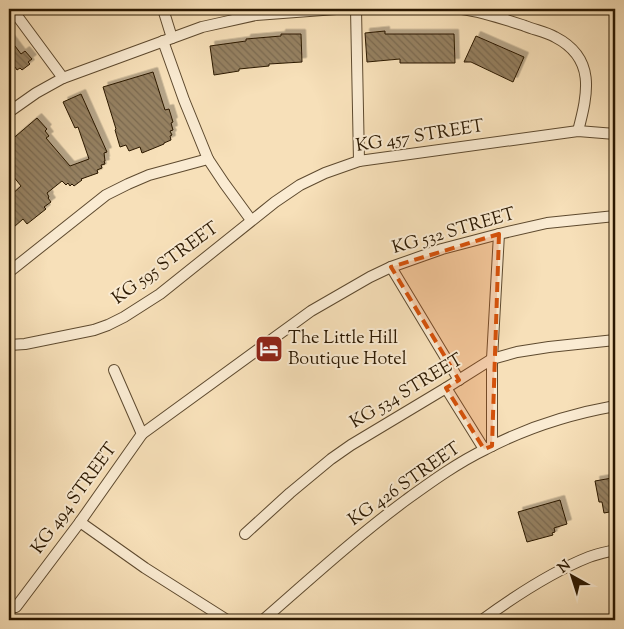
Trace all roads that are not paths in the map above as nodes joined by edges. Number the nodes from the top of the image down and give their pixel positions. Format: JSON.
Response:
{"nodes":[{"id":1,"x":12,"y":9,"type":"edge"},
{"id":2,"x":164,"y":9,"type":"edge"},
{"id":3,"x":336,"y":9,"type":"edge"},
{"id":4,"x":356,"y":9,"type":"edge"},
{"id":5,"x":462,"y":9,"type":"edge"},
{"id":6,"x":168,"y":39,"type":"junction"},
{"id":7,"x":63,"y":78,"type":"junction"},
{"id":8,"x":9,"y":112,"type":"edge"},
{"id":9,"x":578,"y":131,"type":"junction"},
{"id":10,"x":615,"y":134,"type":"edge"},
{"id":11,"x":208,"y":159,"type":"junction"},
{"id":12,"x":359,"y":161,"type":"junction"},
{"id":13,"x":615,"y":216,"type":"edge"},
{"id":14,"x":251,"y":220,"type":"junction"},
{"id":15,"x":499,"y":234,"type":"junction"},
{"id":16,"x":391,"y":267,"type":"junction"},
{"id":17,"x":9,"y":272,"type":"edge"},
{"id":18,"x":615,"y":340,"type":"edge"},
{"id":19,"x":9,"y":345,"type":"edge"},
{"id":20,"x":492,"y":359,"type":"junction"},
{"id":21,"x":114,"y":370,"type":"dead end"},
{"id":22,"x":459,"y":380,"type":"junction"},
{"id":23,"x":446,"y":388,"type":"junction"},
{"id":24,"x":615,"y":406,"type":"edge"},
{"id":25,"x":142,"y":434,"type":"junction"},
{"id":26,"x":488,"y":448,"type":"junction"},
{"id":27,"x":80,"y":522,"type":"junction"},
{"id":28,"x":245,"y":534,"type":"dead end"},
{"id":29,"x":615,"y":550,"type":"edge"},
{"id":30,"x":16,"y":607,"type":"dead end"},
{"id":31,"x":227,"y":620,"type":"edge"},
{"id":32,"x":263,"y":620,"type":"edge"},
{"id":33,"x":482,"y":620,"type":"edge"}],
"edges":[{"from":1,"to":7,"type":"street"},
{"from":2,"to":6,"type":"street"},
{"from":3,"to":6,"type":"street"},
{"from":4,"to":12,"type":"street"},
{"from":5,"to":9,"type":"street"},
{"from":6,"to":7,"type":"street"},
{"from":6,"to":11,"type":"street"},
{"from":7,"to":8,"type":"street"},
{"from":9,"to":10,"type":"street","name":"KG 457 STREET"},
{"from":9,"to":12,"type":"street","name":"KG 457 STREET"},
{"from":11,"to":14,"type":"street"},
{"from":11,"to":17,"type":"street"},
{"from":12,"to":14,"type":"street","name":"KG 457 STREET"},
{"from":13,"to":15,"type":"street","name":"KG 532 STREET"},
{"from":14,"to":19,"type":"street","name":"KG 595 STREET"},
{"from":15,"to":16,"type":"street","name":"KG 532 STREET"},
{"from":15,"to":20,"type":"street"},
{"from":16,"to":22,"type":"street"},
{"from":16,"to":25,"type":"street","name":"KG 532 STREET"},
{"from":18,"to":20,"type":"street","name":"KG 534 STREET"},
{"from":20,"to":22,"type":"street","name":"KG 534 STREET"},
{"from":20,"to":26,"type":"street"},
{"from":21,"to":25,"type":"street"},
{"from":22,"to":23,"type":"street","name":"KG 534 STREET"},
{"from":23,"to":26,"type":"street"},
{"from":23,"to":28,"type":"street","name":"KG 534 STREET"},
{"from":24,"to":26,"type":"street","name":"KG 426 STREET"},
{"from":25,"to":27,"type":"street","name":"KG 494 STREET"},
{"from":26,"to":32,"type":"street","name":"KG 426 STREET"},
{"from":27,"to":30,"type":"street","name":"KG 494 STREET"},
{"from":27,"to":31,"type":"street"},
{"from":29,"to":33,"type":"street"}]}
